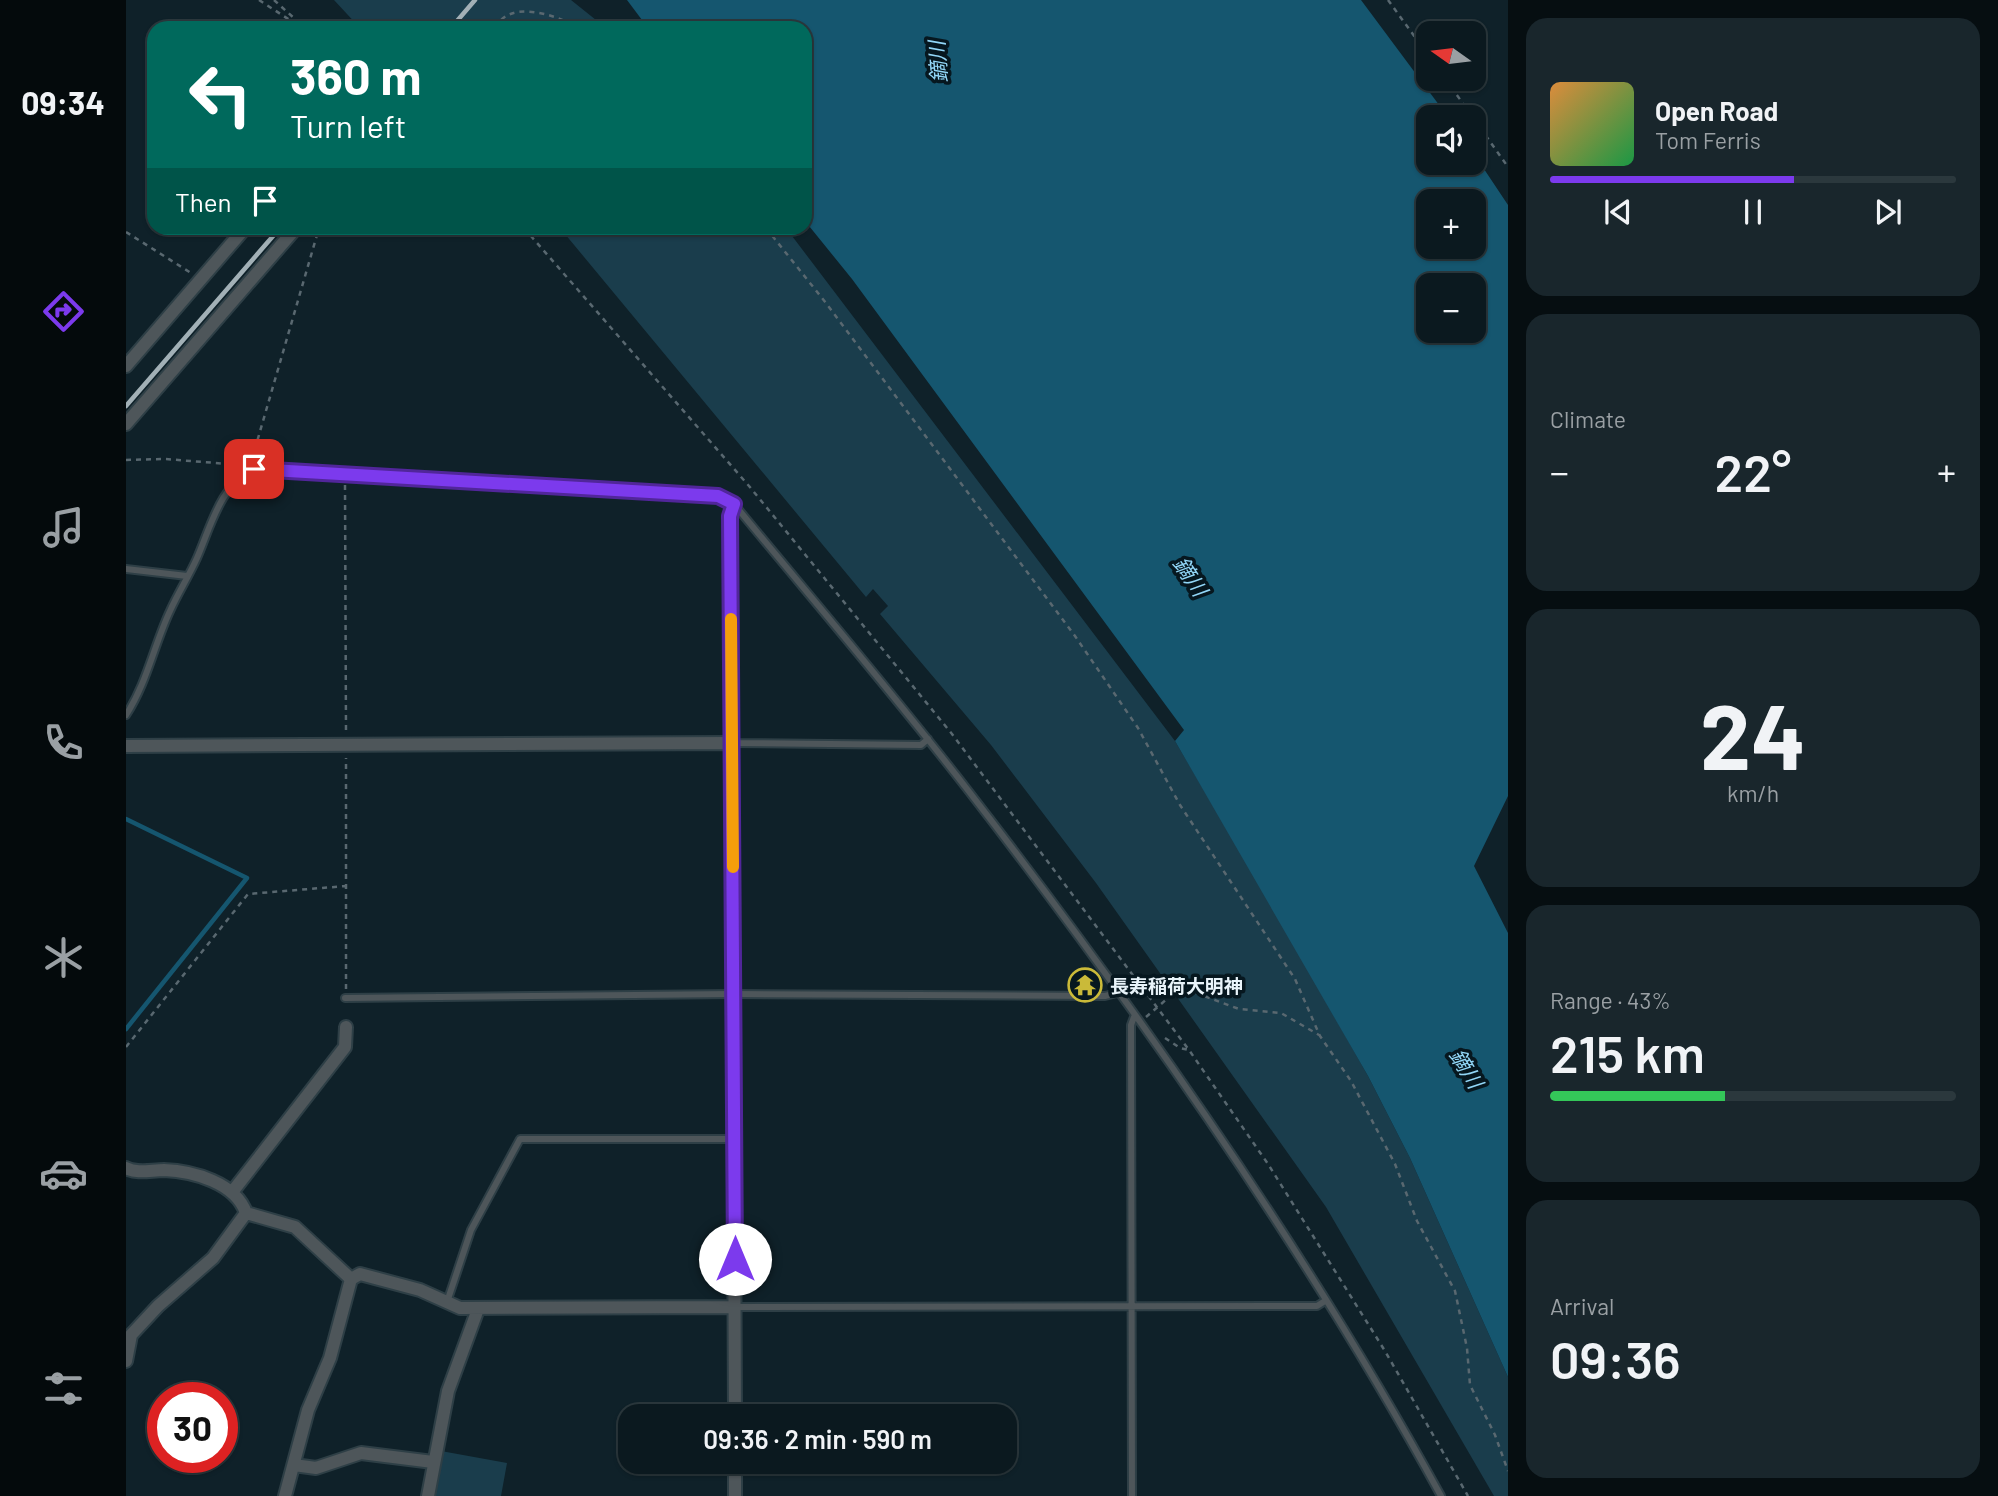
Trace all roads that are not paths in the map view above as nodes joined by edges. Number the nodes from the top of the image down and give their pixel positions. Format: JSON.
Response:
{"nodes":[{"id":1,"x":238,"y":235,"type":"edge"},
{"id":2,"x":290,"y":235,"type":"edge"},
{"id":3,"x":126,"y":366,"type":"edge"},
{"id":4,"x":126,"y":424,"type":"edge"},
{"id":5,"x":734,"y":504,"type":"junction"},
{"id":6,"x":126,"y":569,"type":"edge"},
{"id":7,"x":187,"y":576,"type":"junction"},
{"id":8,"x":126,"y":715,"type":"edge"},
{"id":9,"x":928,"y":739,"type":"junction"},
{"id":10,"x":732,"y":743,"type":"junction"},
{"id":11,"x":126,"y":746,"type":"edge"},
{"id":12,"x":1117,"y":993,"type":"junction"},
{"id":13,"x":734,"y":994,"type":"junction"},
{"id":14,"x":345,"y":998,"type":"dead end"},
{"id":15,"x":1134,"y":1017,"type":"junction"},
{"id":16,"x":346,"y":1027,"type":"dead end"},
{"id":17,"x":734,"y":1139,"type":"junction"},
{"id":18,"x":126,"y":1168,"type":"edge"},
{"id":19,"x":233,"y":1191,"type":"junction"},
{"id":20,"x":246,"y":1213,"type":"junction"},
{"id":21,"x":351,"y":1279,"type":"junction"},
{"id":22,"x":1325,"y":1301,"type":"junction"},
{"id":23,"x":447,"y":1303,"type":"junction"},
{"id":24,"x":735,"y":1307,"type":"junction"},
{"id":25,"x":1131,"y":1307,"type":"junction"},
{"id":26,"x":478,"y":1309,"type":"junction"},
{"id":27,"x":126,"y":1361,"type":"edge"},
{"id":28,"x":735,"y":1404,"type":"edge"},
{"id":29,"x":433,"y":1462,"type":"junction"},
{"id":30,"x":294,"y":1465,"type":"junction"},
{"id":31,"x":735,"y":1474,"type":"edge"},
{"id":32,"x":285,"y":1496,"type":"edge"},
{"id":33,"x":428,"y":1496,"type":"edge"},
{"id":34,"x":735,"y":1496,"type":"edge"},
{"id":35,"x":1132,"y":1496,"type":"edge"},
{"id":36,"x":1441,"y":1496,"type":"edge"}],
"edges":[{"from":1,"to":3,"type":"street"},
{"from":2,"to":4,"type":"street"},
{"from":5,"to":7,"type":"lane"},
{"from":5,"to":9,"type":"lane"},
{"from":5,"to":10,"type":"lane"},
{"from":6,"to":7,"type":"lane"},
{"from":7,"to":8,"type":"lane"},
{"from":9,"to":10,"type":"lane"},
{"from":9,"to":12,"type":"lane"},
{"from":10,"to":11,"type":"street"},
{"from":10,"to":13,"type":"street"},
{"from":12,"to":13,"type":"lane"},
{"from":12,"to":15,"type":"lane"},
{"from":13,"to":14,"type":"lane"},
{"from":13,"to":17,"type":"street"},
{"from":15,"to":22,"type":"lane"},
{"from":15,"to":25,"type":"lane"},
{"from":16,"to":19,"type":"street"},
{"from":17,"to":23,"type":"lane"},
{"from":17,"to":24,"type":"street"},
{"from":18,"to":19,"type":"street"},
{"from":19,"to":20,"type":"street"},
{"from":20,"to":21,"type":"street"},
{"from":20,"to":27,"type":"street"},
{"from":21,"to":23,"type":"street"},
{"from":21,"to":30,"type":"street"},
{"from":22,"to":25,"type":"lane"},
{"from":22,"to":36,"type":"lane"},
{"from":23,"to":26,"type":"street"},
{"from":24,"to":25,"type":"lane"},
{"from":24,"to":26,"type":"street"},
{"from":24,"to":28,"type":"street"},
{"from":25,"to":35,"type":"lane"},
{"from":26,"to":29,"type":"street"},
{"from":29,"to":30,"type":"street"},
{"from":29,"to":33,"type":"street"},
{"from":30,"to":32,"type":"street"},
{"from":31,"to":34,"type":"street"}]}
